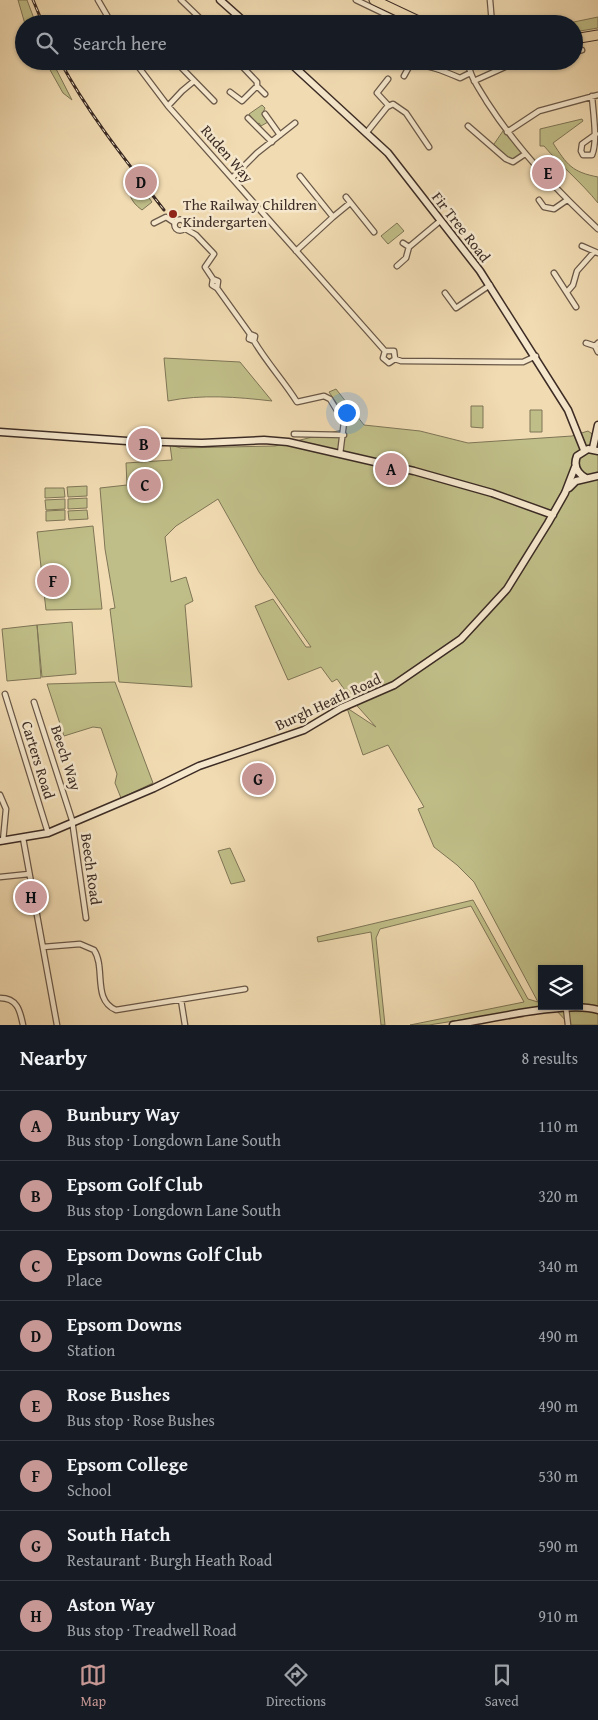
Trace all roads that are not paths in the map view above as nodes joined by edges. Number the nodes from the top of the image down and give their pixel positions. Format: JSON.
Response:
{"nodes":[{"id":1,"x":98,"y":0,"type":"edge"},
{"id":2,"x":181,"y":0,"type":"edge"},
{"id":3,"x":220,"y":0,"type":"edge"},
{"id":4,"x":356,"y":0,"type":"edge"},
{"id":5,"x":374,"y":0,"type":"edge"},
{"id":6,"x":490,"y":0,"type":"edge"},
{"id":7,"x":107,"y":15,"type":"edge"},
{"id":8,"x":197,"y":15,"type":"edge"},
{"id":9,"x":237,"y":15,"type":"edge"},
{"id":10,"x":393,"y":15,"type":"edge"},
{"id":11,"x":399,"y":15,"type":"edge"},
{"id":12,"x":491,"y":15,"type":"edge"},
{"id":13,"x":598,"y":35,"type":"edge"},
{"id":14,"x":583,"y":38,"type":"edge"},
{"id":15,"x":141,"y":70,"type":"edge"},
{"id":16,"x":183,"y":70,"type":"edge"},
{"id":17,"x":247,"y":70,"type":"edge"},
{"id":18,"x":298,"y":70,"type":"edge"},
{"id":19,"x":407,"y":70,"type":"edge"},
{"id":20,"x":441,"y":70,"type":"edge"},
{"id":21,"x":470,"y":70,"type":"edge"},
{"id":22,"x":498,"y":70,"type":"edge"},
{"id":23,"x":470,"y":73,"type":"junction"},
{"id":24,"x":404,"y":76,"type":"dead end"},
{"id":25,"x":388,"y":79,"type":"dead end"},
{"id":26,"x":474,"y":81,"type":"junction"},
{"id":27,"x":194,"y":82,"type":"junction"},
{"id":28,"x":257,"y":86,"type":"junction"},
{"id":29,"x":230,"y":92,"type":"dead end"},
{"id":30,"x":265,"y":94,"type":"dead end"},
{"id":31,"x":598,"y":95,"type":"edge"},
{"id":32,"x":592,"y":96,"type":"junction"},
{"id":33,"x":214,"y":101,"type":"dead end"},
{"id":34,"x":388,"y":105,"type":"junction"},
{"id":35,"x":168,"y":106,"type":"junction"},
{"id":36,"x":265,"y":114,"type":"dead end"},
{"id":37,"x":248,"y":118,"type":"dead end"},
{"id":38,"x":294,"y":124,"type":"dead end"},
{"id":39,"x":468,"y":126,"type":"dead end"},
{"id":40,"x":367,"y":132,"type":"junction"},
{"id":41,"x":507,"y":132,"type":"junction"},
{"id":42,"x":596,"y":134,"type":"junction"},
{"id":43,"x":280,"y":135,"type":"junction"},
{"id":44,"x":272,"y":142,"type":"junction"},
{"id":45,"x":428,"y":147,"type":"dead end"},
{"id":46,"x":525,"y":154,"type":"junction"},
{"id":47,"x":300,"y":176,"type":"dead end"},
{"id":48,"x":232,"y":178,"type":"junction"},
{"id":49,"x":346,"y":197,"type":"dead end"},
{"id":50,"x":539,"y":200,"type":"dead end"},
{"id":51,"x":567,"y":200,"type":"junction"},
{"id":52,"x":350,"y":203,"type":"junction"},
{"id":53,"x":333,"y":217,"type":"junction"},
{"id":54,"x":440,"y":221,"type":"junction"},
{"id":55,"x":154,"y":223,"type":"dead end"},
{"id":56,"x":175,"y":224,"type":"junction"},
{"id":57,"x":184,"y":228,"type":"junction"},
{"id":58,"x":598,"y":229,"type":"edge"},
{"id":59,"x":374,"y":232,"type":"dead end"},
{"id":60,"x":403,"y":243,"type":"dead end"},
{"id":61,"x":582,"y":246,"type":"dead end"},
{"id":62,"x":409,"y":247,"type":"junction"},
{"id":63,"x":296,"y":250,"type":"junction"},
{"id":64,"x":595,"y":253,"type":"edge"},
{"id":65,"x":397,"y":266,"type":"dead end"},
{"id":66,"x":554,"y":274,"type":"dead end"},
{"id":67,"x":490,"y":285,"type":"junction"},
{"id":68,"x":567,"y":292,"type":"junction"},
{"id":69,"x":445,"y":293,"type":"dead end"},
{"id":70,"x":576,"y":307,"type":"dead end"},
{"id":71,"x":586,"y":343,"type":"dead end"},
{"id":72,"x":596,"y":345,"type":"edge"},
{"id":73,"x":385,"y":351,"type":"junction"},
{"id":74,"x":598,"y":352,"type":"edge"},
{"id":75,"x":536,"y":356,"type":"junction"},
{"id":76,"x":395,"y":359,"type":"junction"},
{"id":77,"x":598,"y":425,"type":"edge"},
{"id":78,"x":0,"y":432,"type":"edge"},
{"id":79,"x":294,"y":434,"type":"dead end"},
{"id":80,"x":344,"y":435,"type":"junction"},
{"id":81,"x":577,"y":437,"type":"junction"},
{"id":82,"x":584,"y":450,"type":"junction"},
{"id":83,"x":595,"y":450,"type":"edge"},
{"id":84,"x":340,"y":454,"type":"junction"},
{"id":85,"x":577,"y":456,"type":"junction"},
{"id":86,"x":575,"y":466,"type":"junction"},
{"id":87,"x":598,"y":477,"type":"edge"},
{"id":88,"x":586,"y":478,"type":"junction"},
{"id":89,"x":565,"y":493,"type":"junction"},
{"id":90,"x":552,"y":515,"type":"junction"},
{"id":91,"x":5,"y":694,"type":"dead end"},
{"id":92,"x":34,"y":702,"type":"dead end"},
{"id":93,"x":0,"y":795,"type":"edge"},
{"id":94,"x":72,"y":823,"type":"junction"},
{"id":95,"x":48,"y":833,"type":"junction"},
{"id":96,"x":23,"y":838,"type":"junction"},
{"id":97,"x":2,"y":841,"type":"edge"},
{"id":98,"x":29,"y":874,"type":"junction"},
{"id":99,"x":0,"y":877,"type":"edge"},
{"id":100,"x":86,"y":918,"type":"dead end"},
{"id":101,"x":43,"y":947,"type":"junction"},
{"id":102,"x":245,"y":989,"type":"dead end"},
{"id":103,"x":0,"y":998,"type":"edge"},
{"id":104,"x":180,"y":1000,"type":"junction"},
{"id":105,"x":583,"y":1008,"type":"edge"},
{"id":106,"x":553,"y":1010,"type":"edge"},
{"id":107,"x":566,"y":1010,"type":"edge"},
{"id":108,"x":598,"y":1010,"type":"edge"},
{"id":109,"x":23,"y":1025,"type":"edge"},
{"id":110,"x":57,"y":1025,"type":"edge"},
{"id":111,"x":185,"y":1025,"type":"edge"},
{"id":112,"x":453,"y":1025,"type":"edge"},
{"id":113,"x":568,"y":1025,"type":"edge"}],
"edges":[{"from":1,"to":7,"type":"street"},
{"from":2,"to":8,"type":"street"},
{"from":3,"to":9,"type":"main road"},
{"from":4,"to":10,"type":"street"},
{"from":5,"to":11,"type":"highway"},
{"from":6,"to":12,"type":"street"},
{"from":13,"to":14,"type":"highway"},
{"from":15,"to":35,"type":"street","name":"Ruden Way"},
{"from":16,"to":27,"type":"street"},
{"from":17,"to":28,"type":"street"},
{"from":18,"to":40,"type":"main road","name":"Fir Tree Road"},
{"from":19,"to":24,"type":"street"},
{"from":20,"to":23,"type":"street"},
{"from":21,"to":23,"type":"street"},
{"from":22,"to":26,"type":"street"},
{"from":23,"to":26,"type":"street"},
{"from":25,"to":34,"type":"street"},
{"from":26,"to":41,"type":"street"},
{"from":27,"to":33,"type":"street"},
{"from":27,"to":35,"type":"street"},
{"from":28,"to":29,"type":"street"},
{"from":28,"to":30,"type":"street"},
{"from":31,"to":32,"type":"street"},
{"from":32,"to":41,"type":"street"},
{"from":32,"to":42,"type":"street"},
{"from":34,"to":40,"type":"street"},
{"from":34,"to":45,"type":"street"},
{"from":35,"to":48,"type":"street","name":"Ruden Way"},
{"from":36,"to":43,"type":"street"},
{"from":37,"to":44,"type":"street"},
{"from":38,"to":43,"type":"street"},
{"from":39,"to":46,"type":"street"},
{"from":40,"to":54,"type":"main road","name":"Fir Tree Road"},
{"from":41,"to":46,"type":"street"},
{"from":42,"to":42,"type":"street"},
{"from":43,"to":44,"type":"street"},
{"from":44,"to":48,"type":"street"},
{"from":46,"to":51,"type":"street"},
{"from":47,"to":53,"type":"street"},
{"from":48,"to":63,"type":"street","name":"Ruden Way"},
{"from":49,"to":52,"type":"street"},
{"from":50,"to":51,"type":"street"},
{"from":51,"to":58,"type":"street"},
{"from":52,"to":53,"type":"street"},
{"from":52,"to":59,"type":"street"},
{"from":53,"to":63,"type":"street"},
{"from":54,"to":62,"type":"street"},
{"from":54,"to":67,"type":"main road","name":"Fir Tree Road"},
{"from":55,"to":56,"type":"street"},
{"from":56,"to":57,"type":"street"},
{"from":56,"to":57,"type":"street"},
{"from":57,"to":80,"type":"street"},
{"from":60,"to":62,"type":"street"},
{"from":61,"to":64,"type":"street"},
{"from":62,"to":65,"type":"street"},
{"from":63,"to":73,"type":"street","name":"Ruden Way"},
{"from":64,"to":68,"type":"street"},
{"from":66,"to":68,"type":"street"},
{"from":67,"to":69,"type":"street"},
{"from":67,"to":75,"type":"main road","name":"Fir Tree Road"},
{"from":68,"to":70,"type":"street"},
{"from":71,"to":72,"type":"street"},
{"from":72,"to":74,"type":"street"},
{"from":73,"to":76,"type":"street","name":"Ruden Way"},
{"from":73,"to":76,"type":"street","name":"Ruden Way"},
{"from":75,"to":76,"type":"street"},
{"from":75,"to":81,"type":"main road","name":"Fir Tree Road"},
{"from":77,"to":83,"type":"main road"},
{"from":78,"to":84,"type":"main road"},
{"from":79,"to":80,"type":"street"},
{"from":80,"to":84,"type":"street"},
{"from":81,"to":82,"type":"main road","name":"Fir Tree Road"},
{"from":81,"to":85,"type":"main road","name":"Fir Tree Road"},
{"from":82,"to":83,"type":"main road"},
{"from":82,"to":85,"type":"main road"},
{"from":84,"to":90,"type":"main road"},
{"from":85,"to":86,"type":"main road","name":"Fir Tree Road"},
{"from":86,"to":88,"type":"main road"},
{"from":86,"to":89,"type":"main road","name":"Burgh Heath Road"},
{"from":87,"to":88,"type":"main road"},
{"from":88,"to":89,"type":"main road","name":"Burgh Heath Road"},
{"from":89,"to":90,"type":"main road","name":"Burgh Heath Road"},
{"from":90,"to":94,"type":"main road","name":"Burgh Heath Road"},
{"from":91,"to":95,"type":"street","name":"Carters Road"},
{"from":92,"to":94,"type":"street","name":"Beech Way"},
{"from":93,"to":97,"type":"street"},
{"from":94,"to":95,"type":"main road","name":"Burgh Heath Road"},
{"from":94,"to":100,"type":"street","name":"Beech Road"},
{"from":95,"to":96,"type":"main road","name":"Burgh Heath Road"},
{"from":96,"to":97,"type":"main road","name":"Burgh Heath Road"},
{"from":96,"to":98,"type":"street"},
{"from":98,"to":99,"type":"street"},
{"from":98,"to":101,"type":"street"},
{"from":101,"to":104,"type":"street"},
{"from":101,"to":110,"type":"street"},
{"from":102,"to":104,"type":"street"},
{"from":103,"to":109,"type":"street"},
{"from":104,"to":111,"type":"street"},
{"from":105,"to":108,"type":"main road"},
{"from":106,"to":112,"type":"main road"},
{"from":107,"to":113,"type":"street"}]}
